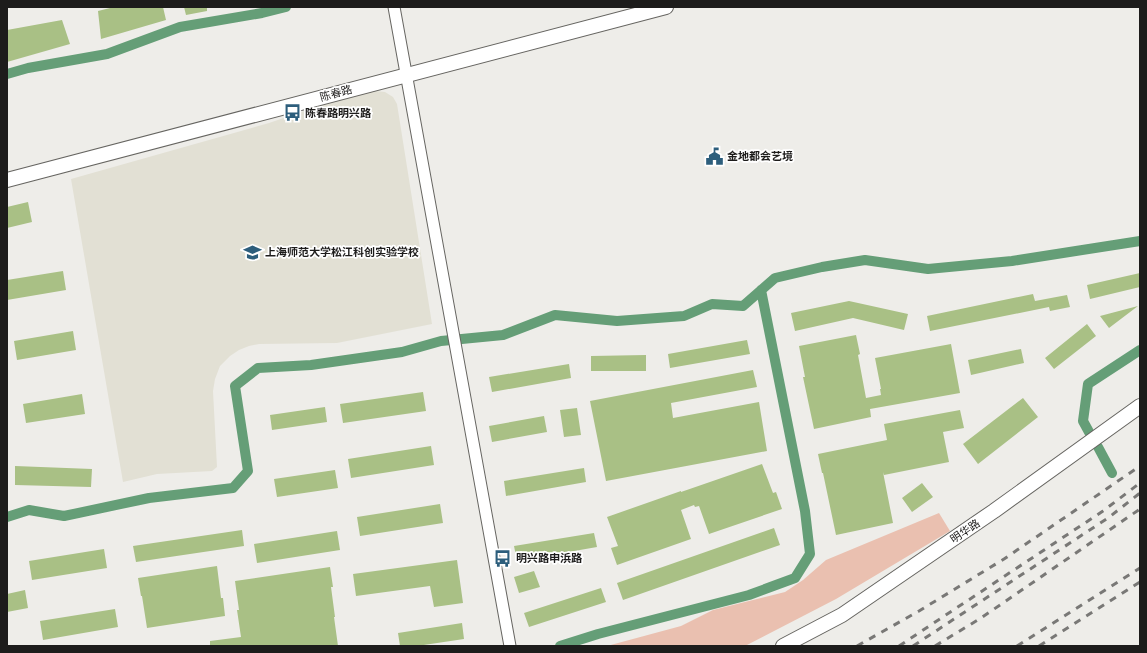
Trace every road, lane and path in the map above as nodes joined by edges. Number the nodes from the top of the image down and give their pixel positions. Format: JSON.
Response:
{"nodes":[{"id":1,"x":394,"y":7,"type":"edge"},
{"id":2,"x":666,"y":7,"type":"edge"},
{"id":3,"x":407,"y":75,"type":"junction"},
{"id":4,"x":7,"y":180,"type":"edge"},
{"id":5,"x":1140,"y":406,"type":"edge"},
{"id":6,"x":509,"y":644,"type":"edge"},
{"id":7,"x":783,"y":646,"type":"edge"}],
"edges":[{"from":1,"to":3,"type":"street"},
{"from":2,"to":3,"type":"street","name":"陈春路"},
{"from":3,"to":4,"type":"street","name":"陈春路"},
{"from":3,"to":6,"type":"street"},
{"from":5,"to":7,"type":"street","name":"明华路"}]}
